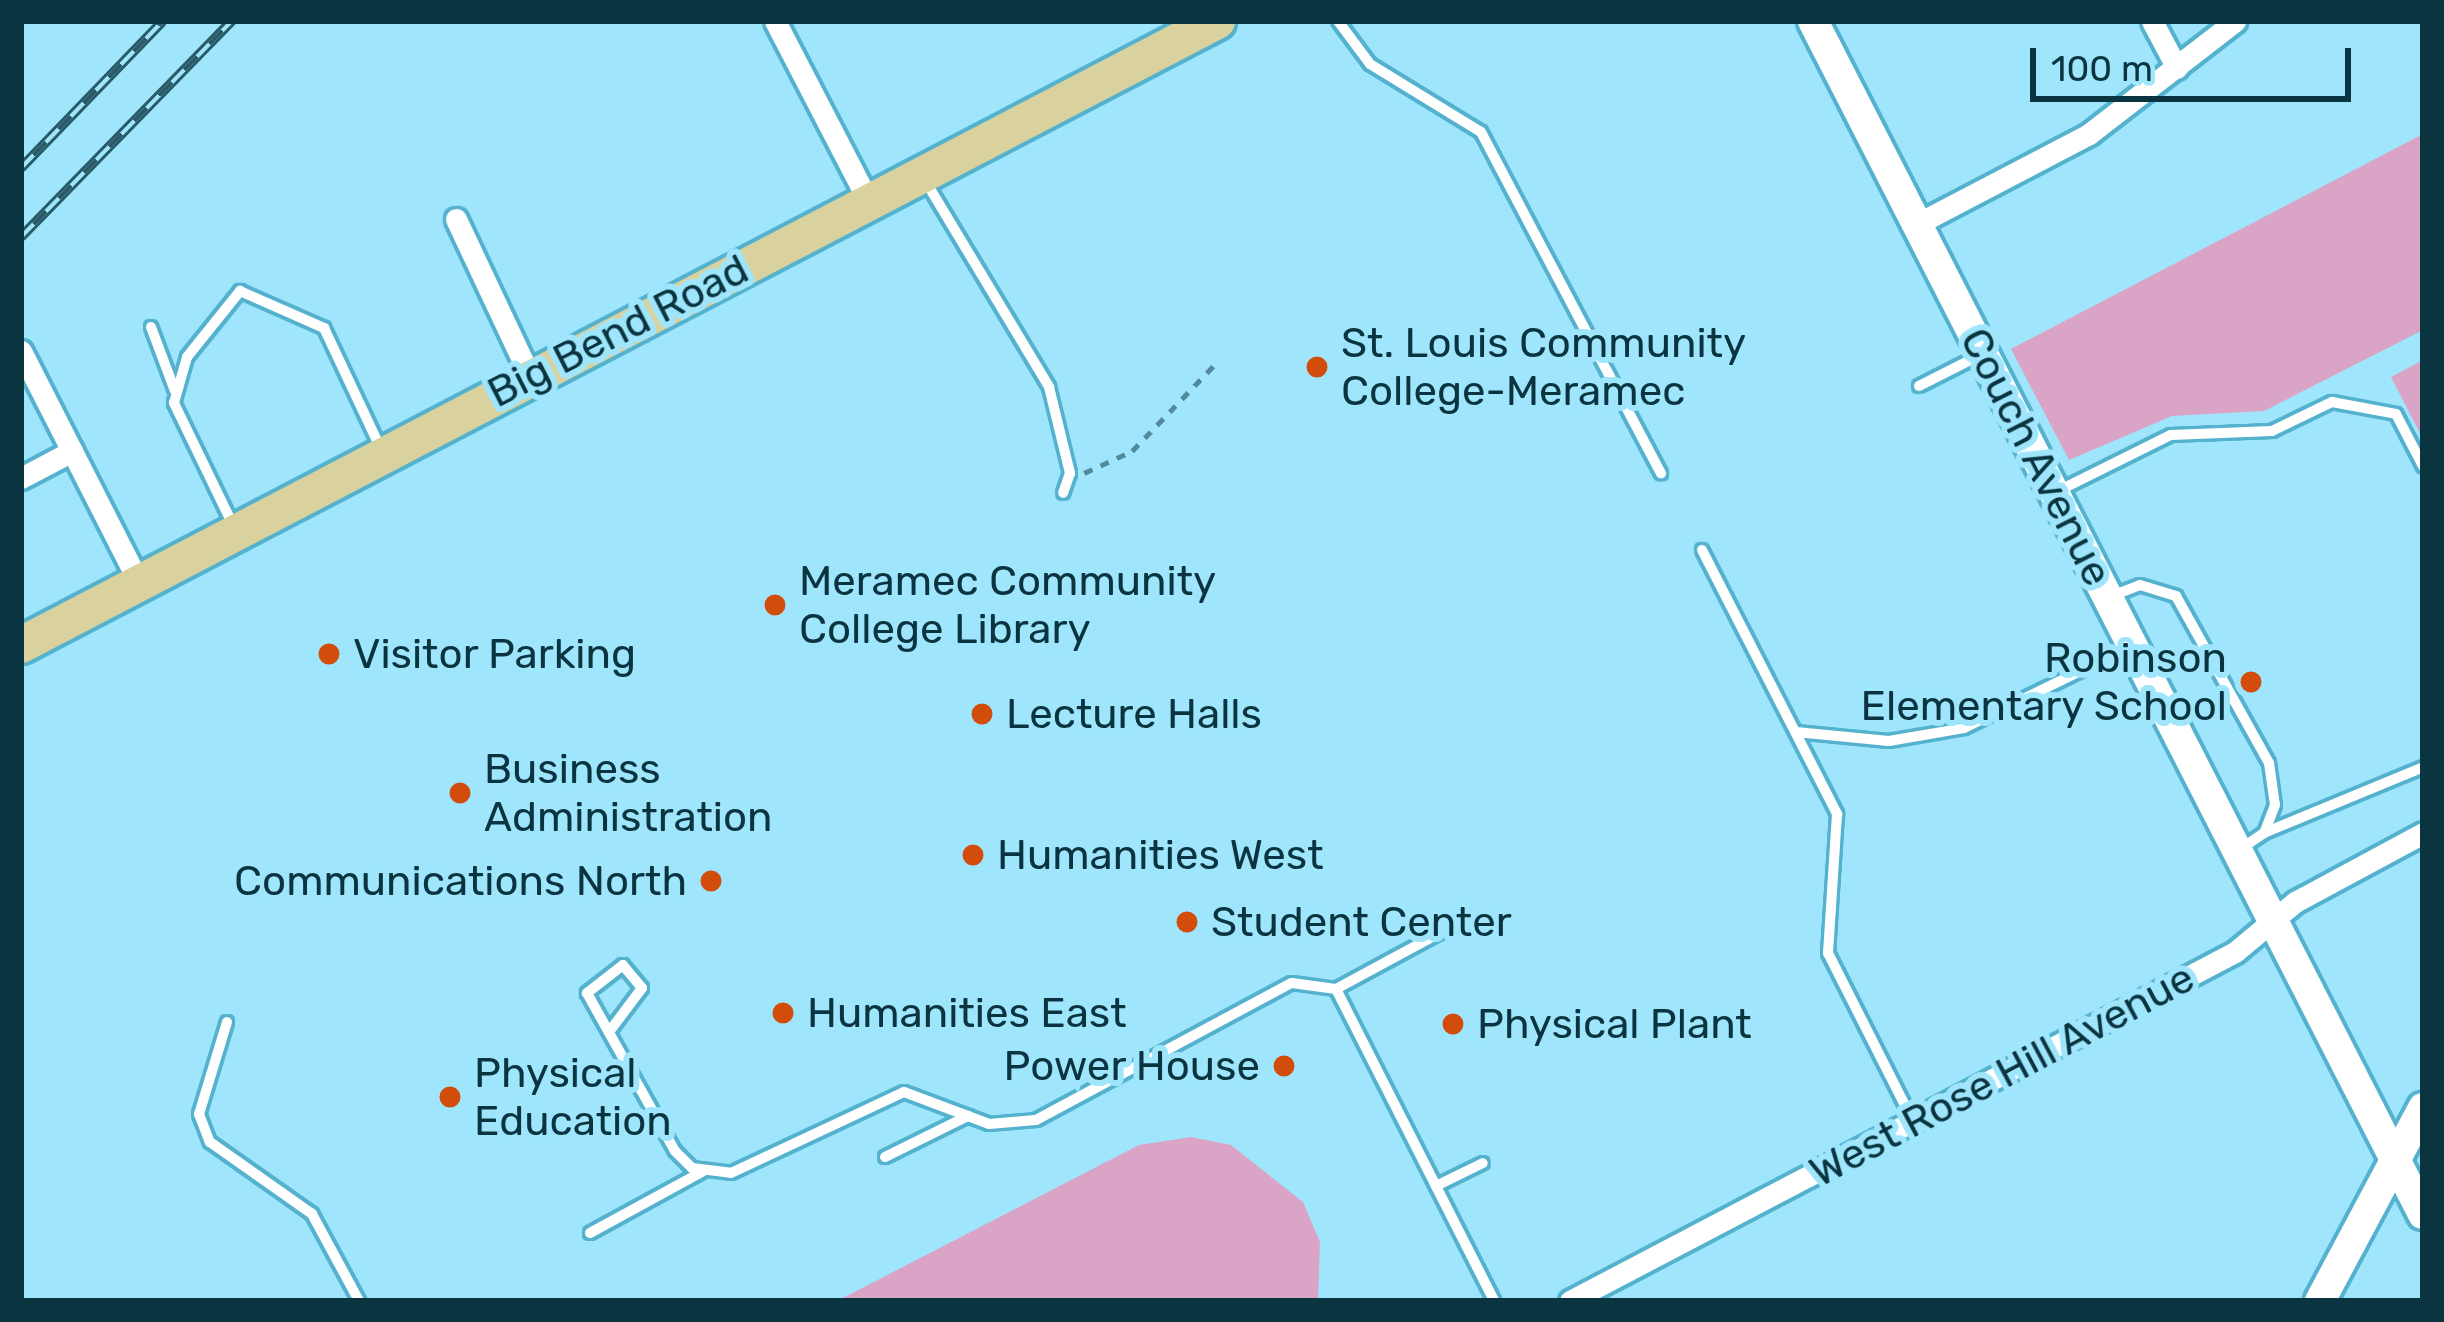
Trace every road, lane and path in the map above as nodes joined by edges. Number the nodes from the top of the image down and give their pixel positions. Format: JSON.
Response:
{"nodes":[{"id":1,"x":776,"y":21,"type":"edge"},
{"id":2,"x":1338,"y":21,"type":"edge"},
{"id":3,"x":1813,"y":21,"type":"edge"},
{"id":4,"x":2152,"y":21,"type":"edge"},
{"id":5,"x":2235,"y":21,"type":"edge"},
{"id":6,"x":1207,"y":23,"type":"edge"},
{"id":7,"x":2177,"y":68,"type":"junction"},
{"id":8,"x":922,"y":174,"type":"junction"},
{"id":9,"x":868,"y":202,"type":"junction"},
{"id":10,"x":456,"y":219,"type":"dead end"},
{"id":11,"x":1917,"y":224,"type":"junction"},
{"id":12,"x":151,"y":328,"type":"dead end"},
{"id":13,"x":21,"y":351,"type":"edge"},
{"id":14,"x":1982,"y":353,"type":"junction"},
{"id":15,"x":1216,"y":364,"type":"dead end"},
{"id":16,"x":530,"y":376,"type":"junction"},
{"id":17,"x":1919,"y":386,"type":"dead end"},
{"id":18,"x":177,"y":394,"type":"junction"},
{"id":19,"x":72,"y":451,"type":"junction"},
{"id":20,"x":383,"y":454,"type":"junction"},
{"id":21,"x":2423,"y":466,"type":"edge"},
{"id":22,"x":1070,"y":473,"type":"junction"},
{"id":23,"x":1661,"y":474,"type":"dead end"},
{"id":24,"x":21,"y":478,"type":"edge"},
{"id":25,"x":2054,"y":493,"type":"junction"},
{"id":26,"x":1064,"y":494,"type":"dead end"},
{"id":27,"x":236,"y":532,"type":"junction"},
{"id":28,"x":1702,"y":550,"type":"dead end"},
{"id":29,"x":140,"y":583,"type":"junction"},
{"id":30,"x":2108,"y":598,"type":"junction"},
{"id":31,"x":21,"y":645,"type":"edge"},
{"id":32,"x":2132,"y":645,"type":"junction"},
{"id":33,"x":1796,"y":731,"type":"junction"},
{"id":34,"x":2423,"y":767,"type":"edge"},
{"id":35,"x":2264,"y":833,"type":"junction"},
{"id":36,"x":2423,"y":833,"type":"edge"},
{"id":37,"x":2236,"y":851,"type":"junction"},
{"id":38,"x":2272,"y":921,"type":"junction"},
{"id":39,"x":1444,"y":930,"type":"dead end"},
{"id":40,"x":1336,"y":989,"type":"junction"},
{"id":41,"x":227,"y":1022,"type":"dead end"},
{"id":42,"x":609,"y":1032,"type":"junction"},
{"id":43,"x":2423,"y":1108,"type":"edge"},
{"id":44,"x":968,"y":1115,"type":"junction"},
{"id":45,"x":1913,"y":1121,"type":"junction"},
{"id":46,"x":2392,"y":1152,"type":"junction"},
{"id":47,"x":885,"y":1157,"type":"dead end"},
{"id":48,"x":1483,"y":1163,"type":"dead end"},
{"id":49,"x":702,"y":1172,"type":"junction"},
{"id":50,"x":1436,"y":1186,"type":"junction"},
{"id":51,"x":2423,"y":1214,"type":"edge"},
{"id":52,"x":590,"y":1233,"type":"dead end"},
{"id":53,"x":359,"y":1301,"type":"edge"},
{"id":54,"x":1494,"y":1301,"type":"edge"},
{"id":55,"x":1570,"y":1301,"type":"edge"},
{"id":56,"x":2320,"y":1301,"type":"edge"}],
"edges":[{"from":1,"to":9,"type":"street"},
{"from":2,"to":23,"type":"lane"},
{"from":3,"to":11,"type":"street","name":"Couch Avenue"},
{"from":4,"to":7,"type":"street"},
{"from":5,"to":7,"type":"street"},
{"from":6,"to":8,"type":"main road","name":"Big Bend Road"},
{"from":7,"to":11,"type":"street"},
{"from":8,"to":9,"type":"main road","name":"Big Bend Road"},
{"from":8,"to":22,"type":"lane"},
{"from":9,"to":16,"type":"main road","name":"Big Bend Road"},
{"from":10,"to":16,"type":"street"},
{"from":11,"to":14,"type":"street","name":"Couch Avenue"},
{"from":12,"to":18,"type":"lane"},
{"from":13,"to":19,"type":"street"},
{"from":14,"to":17,"type":"lane"},
{"from":14,"to":25,"type":"street","name":"Couch Avenue"},
{"from":15,"to":22,"type":"path"},
{"from":16,"to":20,"type":"main road","name":"Big Bend Road"},
{"from":18,"to":20,"type":"lane"},
{"from":18,"to":27,"type":"lane"},
{"from":19,"to":24,"type":"street"},
{"from":19,"to":29,"type":"street"},
{"from":20,"to":27,"type":"main road","name":"Big Bend Road"},
{"from":21,"to":25,"type":"lane"},
{"from":22,"to":26,"type":"lane"},
{"from":25,"to":30,"type":"street","name":"Couch Avenue"},
{"from":27,"to":29,"type":"main road","name":"Big Bend Road"},
{"from":28,"to":33,"type":"lane"},
{"from":29,"to":31,"type":"main road","name":"Big Bend Road"},
{"from":30,"to":32,"type":"street","name":"Couch Avenue"},
{"from":30,"to":35,"type":"lane"},
{"from":32,"to":33,"type":"lane"},
{"from":32,"to":37,"type":"street","name":"Couch Avenue"},
{"from":33,"to":45,"type":"lane"},
{"from":34,"to":35,"type":"lane"},
{"from":35,"to":37,"type":"lane"},
{"from":36,"to":38,"type":"street","name":"West Rose Hill Avenue"},
{"from":37,"to":38,"type":"street","name":"Couch Avenue"},
{"from":38,"to":45,"type":"street","name":"West Rose Hill Avenue"},
{"from":38,"to":46,"type":"street","name":"Couch Avenue"},
{"from":39,"to":40,"type":"lane"},
{"from":40,"to":44,"type":"lane"},
{"from":40,"to":50,"type":"lane"},
{"from":41,"to":53,"type":"lane"},
{"from":42,"to":42,"type":"lane"},
{"from":42,"to":49,"type":"lane"},
{"from":43,"to":46,"type":"street"},
{"from":44,"to":47,"type":"lane"},
{"from":44,"to":49,"type":"lane"},
{"from":45,"to":55,"type":"street","name":"West Rose Hill Avenue"},
{"from":46,"to":51,"type":"street","name":"Couch Avenue"},
{"from":46,"to":56,"type":"street"},
{"from":48,"to":50,"type":"lane"},
{"from":49,"to":52,"type":"lane"},
{"from":50,"to":54,"type":"lane"}]}
